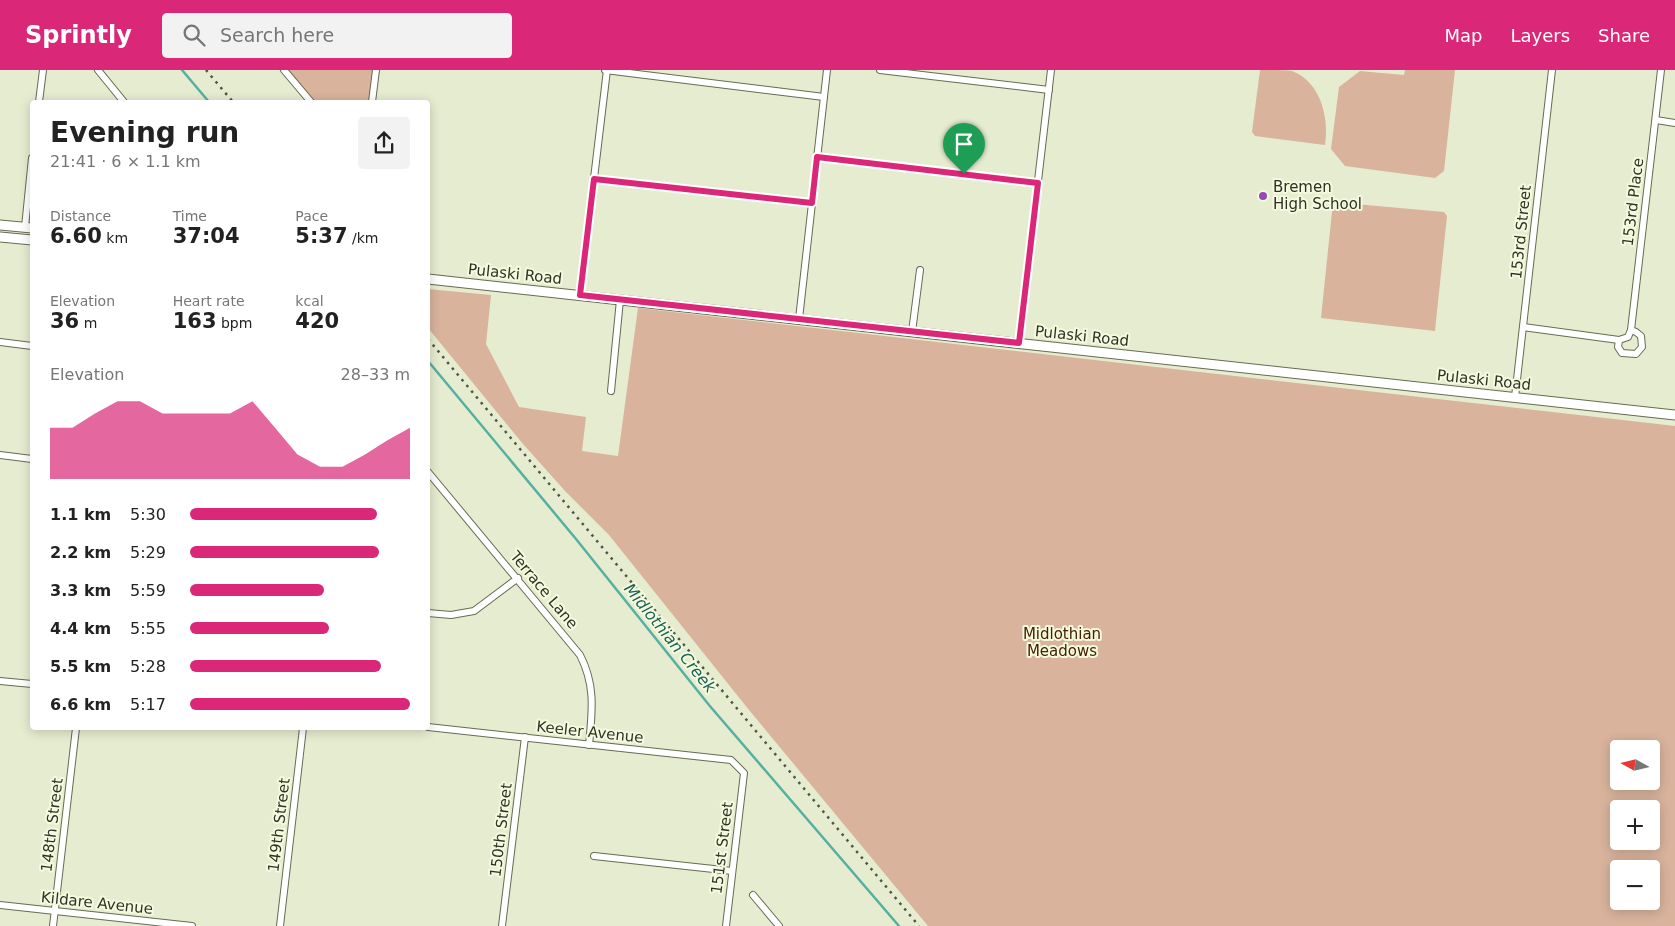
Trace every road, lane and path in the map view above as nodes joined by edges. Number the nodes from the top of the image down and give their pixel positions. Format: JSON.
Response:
{"nodes":[{"id":1,"x":43,"y":70,"type":"edge"},
{"id":2,"x":98,"y":70,"type":"edge"},
{"id":3,"x":284,"y":70,"type":"edge"},
{"id":4,"x":376,"y":70,"type":"edge"},
{"id":5,"x":606,"y":70,"type":"edge"},
{"id":6,"x":827,"y":70,"type":"edge"},
{"id":7,"x":880,"y":70,"type":"edge"},
{"id":8,"x":1051,"y":70,"type":"edge"},
{"id":9,"x":1552,"y":70,"type":"edge"},
{"id":10,"x":1661,"y":70,"type":"edge"},
{"id":11,"x":1048,"y":90,"type":"junction"},
{"id":12,"x":824,"y":97,"type":"junction"},
{"id":13,"x":39,"y":100,"type":"edge"},
{"id":14,"x":122,"y":100,"type":"edge"},
{"id":15,"x":309,"y":100,"type":"edge"},
{"id":16,"x":372,"y":100,"type":"edge"},
{"id":17,"x":1656,"y":120,"type":"junction"},
{"id":18,"x":1675,"y":122,"type":"edge"},
{"id":19,"x":817,"y":157,"type":"junction"},
{"id":20,"x":594,"y":179,"type":"junction"},
{"id":21,"x":1038,"y":183,"type":"junction"},
{"id":22,"x":30,"y":193,"type":"edge"},
{"id":23,"x":812,"y":203,"type":"junction"},
{"id":24,"x":0,"y":224,"type":"edge"},
{"id":25,"x":28,"y":228,"type":"edge"},
{"id":26,"x":0,"y":237,"type":"edge"},
{"id":27,"x":30,"y":240,"type":"edge"},
{"id":28,"x":920,"y":270,"type":"dead end"},
{"id":29,"x":430,"y":279,"type":"edge"},
{"id":30,"x":580,"y":295,"type":"junction"},
{"id":31,"x":620,"y":300,"type":"junction"},
{"id":32,"x":799,"y":319,"type":"junction"},
{"id":33,"x":1523,"y":327,"type":"junction"},
{"id":34,"x":912,"y":332,"type":"junction"},
{"id":35,"x":1629,"y":333,"type":"junction"},
{"id":36,"x":1619,"y":340,"type":"junction"},
{"id":37,"x":0,"y":342,"type":"edge"},
{"id":38,"x":1019,"y":343,"type":"junction"},
{"id":39,"x":30,"y":346,"type":"edge"},
{"id":40,"x":611,"y":391,"type":"dead end"},
{"id":41,"x":1515,"y":397,"type":"junction"},
{"id":42,"x":1674,"y":415,"type":"edge"},
{"id":43,"x":0,"y":455,"type":"edge"},
{"id":44,"x":30,"y":458,"type":"edge"},
{"id":45,"x":430,"y":474,"type":"edge"},
{"id":46,"x":518,"y":578,"type":"junction"},
{"id":47,"x":430,"y":613,"type":"edge"},
{"id":48,"x":0,"y":681,"type":"edge"},
{"id":49,"x":30,"y":684,"type":"edge"},
{"id":50,"x":430,"y":727,"type":"edge"},
{"id":51,"x":76,"y":730,"type":"edge"},
{"id":52,"x":303,"y":730,"type":"edge"},
{"id":53,"x":525,"y":737,"type":"junction"},
{"id":54,"x":589,"y":745,"type":"junction"},
{"id":55,"x":744,"y":773,"type":"joint"},
{"id":56,"x":594,"y":856,"type":"dead end"},
{"id":57,"x":732,"y":871,"type":"junction"},
{"id":58,"x":753,"y":895,"type":"dead end"},
{"id":59,"x":0,"y":905,"type":"edge"},
{"id":60,"x":55,"y":911,"type":"junction"},
{"id":61,"x":53,"y":926,"type":"edge"},
{"id":62,"x":192,"y":926,"type":"edge"},
{"id":63,"x":280,"y":926,"type":"edge"},
{"id":64,"x":502,"y":926,"type":"edge"},
{"id":65,"x":726,"y":926,"type":"edge"},
{"id":66,"x":779,"y":926,"type":"edge"}],
"edges":[{"from":1,"to":13,"type":"street"},
{"from":2,"to":14,"type":"street"},
{"from":3,"to":15,"type":"street"},
{"from":4,"to":16,"type":"street"},
{"from":5,"to":12,"type":"street"},
{"from":5,"to":20,"type":"street"},
{"from":6,"to":12,"type":"street"},
{"from":7,"to":11,"type":"street"},
{"from":8,"to":11,"type":"street"},
{"from":9,"to":33,"type":"street","name":"153rd Street"},
{"from":10,"to":17,"type":"street","name":"153rd Place"},
{"from":11,"to":21,"type":"street"},
{"from":12,"to":19,"type":"street"},
{"from":17,"to":18,"type":"street"},
{"from":17,"to":35,"type":"street","name":"153rd Place"},
{"from":19,"to":21,"type":"street"},
{"from":19,"to":23,"type":"street"},
{"from":20,"to":23,"type":"street"},
{"from":20,"to":30,"type":"street"},
{"from":21,"to":38,"type":"street"},
{"from":22,"to":25,"type":"street"},
{"from":23,"to":32,"type":"street"},
{"from":24,"to":25,"type":"main road"},
{"from":26,"to":27,"type":"main road"},
{"from":28,"to":34,"type":"street"},
{"from":29,"to":30,"type":"main road","name":"Pulaski Road"},
{"from":30,"to":31,"type":"main road","name":"Pulaski Road"},
{"from":31,"to":32,"type":"main road","name":"Pulaski Road"},
{"from":31,"to":40,"type":"street"},
{"from":32,"to":34,"type":"main road","name":"Pulaski Road"},
{"from":33,"to":36,"type":"street"},
{"from":33,"to":41,"type":"street","name":"153rd Street"},
{"from":34,"to":38,"type":"main road","name":"Pulaski Road"},
{"from":35,"to":36,"type":"street"},
{"from":35,"to":36,"type":"street"},
{"from":37,"to":39,"type":"street"},
{"from":38,"to":41,"type":"main road","name":"Pulaski Road"},
{"from":41,"to":42,"type":"main road","name":"Pulaski Road"},
{"from":43,"to":44,"type":"street"},
{"from":45,"to":46,"type":"street","name":"Terrace Lane"},
{"from":46,"to":47,"type":"street"},
{"from":46,"to":54,"type":"street","name":"Terrace Lane"},
{"from":48,"to":49,"type":"street"},
{"from":50,"to":53,"type":"street","name":"Keeler Avenue"},
{"from":51,"to":60,"type":"street","name":"148th Street"},
{"from":52,"to":63,"type":"street","name":"149th Street"},
{"from":53,"to":54,"type":"street","name":"Keeler Avenue"},
{"from":53,"to":64,"type":"street","name":"150th Street"},
{"from":54,"to":55,"type":"street","name":"Keeler Avenue"},
{"from":55,"to":57,"type":"street","name":"151st Street"},
{"from":56,"to":57,"type":"street"},
{"from":57,"to":65,"type":"street","name":"151st Street"},
{"from":58,"to":66,"type":"street"},
{"from":59,"to":60,"type":"street","name":"Kildare Avenue"},
{"from":60,"to":61,"type":"street","name":"148th Street"},
{"from":60,"to":62,"type":"street","name":"Kildare Avenue"}]}
